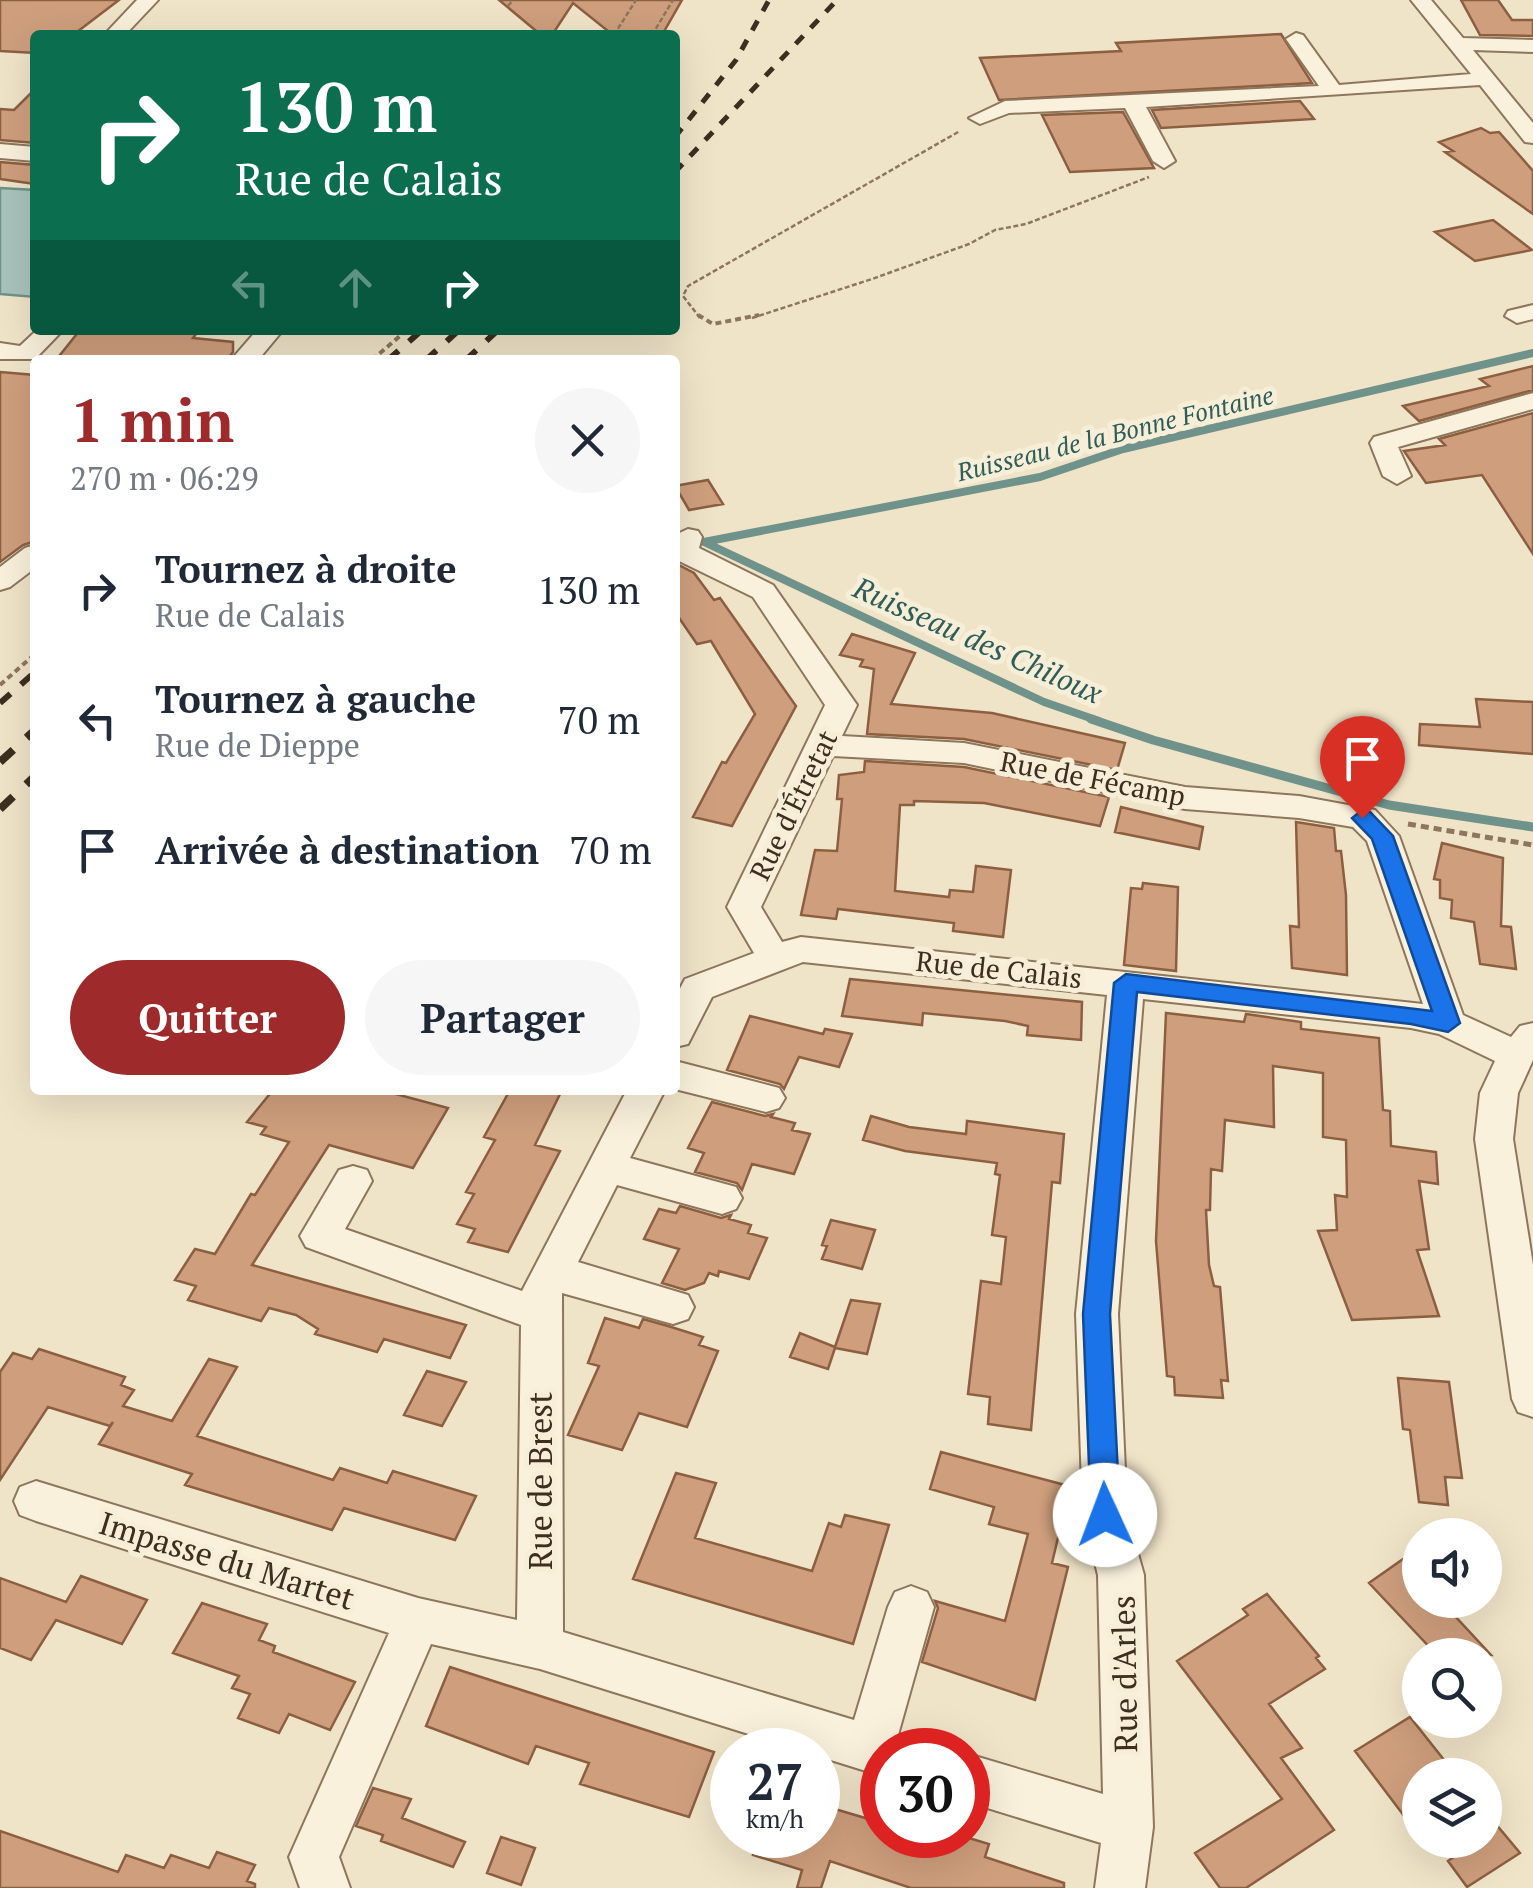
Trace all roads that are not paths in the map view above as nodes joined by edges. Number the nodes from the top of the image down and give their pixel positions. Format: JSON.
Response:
{"nodes":[{"id":1,"x":148,"y":0,"type":"edge"},
{"id":2,"x":1421,"y":0,"type":"edge"},
{"id":3,"x":119,"y":30,"type":"edge"},
{"id":4,"x":1296,"y":38,"type":"dead end"},
{"id":5,"x":1456,"y":44,"type":"junction"},
{"id":6,"x":1533,"y":46,"type":"edge"},
{"id":7,"x":1484,"y":79,"type":"junction"},
{"id":8,"x":1334,"y":91,"type":"junction"},
{"id":9,"x":1308,"y":92,"type":"junction"},
{"id":10,"x":1441,"y":92,"type":"junction"},
{"id":11,"x":1407,"y":98,"type":"dead end"},
{"id":12,"x":1132,"y":102,"type":"junction"},
{"id":13,"x":980,"y":118,"type":"road end"},
{"id":14,"x":1325,"y":121,"type":"dead end"},
{"id":15,"x":1533,"y":138,"type":"edge"},
{"id":16,"x":0,"y":151,"type":"edge"},
{"id":17,"x":30,"y":154,"type":"edge"},
{"id":18,"x":1164,"y":162,"type":"road end"},
{"id":19,"x":45,"y":335,"type":"edge"},
{"id":20,"x":266,"y":335,"type":"edge"},
{"id":21,"x":248,"y":355,"type":"edge"},
{"id":22,"x":20,"y":358,"type":"edge"},
{"id":23,"x":1533,"y":400,"type":"edge"},
{"id":24,"x":1397,"y":476,"type":"dead end"},
{"id":25,"x":688,"y":536,"type":"dead end"},
{"id":26,"x":30,"y":558,"type":"edge"},
{"id":27,"x":0,"y":581,"type":"edge"},
{"id":28,"x":824,"y":745,"type":"junction"},
{"id":29,"x":774,"y":958,"type":"junction"},
{"id":30,"x":1126,"y":983,"type":"junction"},
{"id":31,"x":1448,"y":1023,"type":"junction"},
{"id":32,"x":680,"y":1024,"type":"edge"},
{"id":33,"x":1524,"y":1046,"type":"edge"},
{"id":34,"x":680,"y":1076,"type":"edge"},
{"id":35,"x":643,"y":1095,"type":"edge"},
{"id":36,"x":766,"y":1098,"type":"dead end"},
{"id":37,"x":606,"y":1168,"type":"junction"},
{"id":38,"x":353,"y":1181,"type":"dead end"},
{"id":39,"x":722,"y":1198,"type":"dead end"},
{"id":40,"x":552,"y":1271,"type":"junction"},
{"id":41,"x":673,"y":1307,"type":"dead end"},
{"id":42,"x":541,"y":1315,"type":"junction"},
{"id":43,"x":1526,"y":1316,"type":"edge"},
{"id":44,"x":1533,"y":1399,"type":"edge"},
{"id":45,"x":36,"y":1501,"type":"dead end"},
{"id":46,"x":910,"y":1608,"type":"dead end"},
{"id":47,"x":418,"y":1620,"type":"junction"},
{"id":48,"x":540,"y":1647,"type":"junction"},
{"id":49,"x":881,"y":1728,"type":"edge"},
{"id":50,"x":860,"y":1746,"type":"edge"},
{"id":51,"x":990,"y":1785,"type":"edge"},
{"id":52,"x":1128,"y":1827,"type":"junction"},
{"id":53,"x":325,"y":1888,"type":"edge"},
{"id":54,"x":1120,"y":1888,"type":"edge"}],
"edges":[{"from":1,"to":3,"type":"street"},
{"from":2,"to":5,"type":"street"},
{"from":4,"to":8,"type":"street"},
{"from":5,"to":6,"type":"street"},
{"from":5,"to":7,"type":"street"},
{"from":7,"to":10,"type":"street"},
{"from":7,"to":15,"type":"street"},
{"from":8,"to":9,"type":"street"},
{"from":8,"to":10,"type":"street"},
{"from":9,"to":12,"type":"street"},
{"from":9,"to":14,"type":"street"},
{"from":10,"to":11,"type":"street"},
{"from":12,"to":13,"type":"street"},
{"from":12,"to":18,"type":"street"},
{"from":16,"to":17,"type":"street"},
{"from":19,"to":22,"type":"street"},
{"from":20,"to":21,"type":"street"},
{"from":23,"to":24,"type":"street"},
{"from":25,"to":28,"type":"street","name":"Rue d'Étretat"},
{"from":26,"to":27,"type":"street"},
{"from":28,"to":29,"type":"street","name":"Rue d'Étretat"},
{"from":28,"to":31,"type":"street","name":"Rue de Fécamp"},
{"from":29,"to":30,"type":"street","name":"Rue de Calais"},
{"from":29,"to":32,"type":"street"},
{"from":30,"to":31,"type":"street","name":"Rue de Calais"},
{"from":30,"to":52,"type":"street","name":"Rue d'Arles"},
{"from":31,"to":33,"type":"street","name":"Rue de Calais"},
{"from":33,"to":43,"type":"street"},
{"from":34,"to":36,"type":"street"},
{"from":35,"to":37,"type":"street","name":"Rue de Brest"},
{"from":37,"to":39,"type":"street"},
{"from":37,"to":40,"type":"street","name":"Rue de Brest"},
{"from":38,"to":42,"type":"street"},
{"from":40,"to":41,"type":"street"},
{"from":40,"to":42,"type":"street","name":"Rue de Brest"},
{"from":42,"to":48,"type":"street","name":"Rue de Brest"},
{"from":43,"to":44,"type":"street"},
{"from":45,"to":47,"type":"street","name":"Impasse du Martet"},
{"from":46,"to":49,"type":"street"},
{"from":47,"to":48,"type":"street"},
{"from":47,"to":53,"type":"street"},
{"from":48,"to":50,"type":"street"},
{"from":51,"to":52,"type":"street"},
{"from":52,"to":54,"type":"street","name":"Rue d'Arles"}]}
